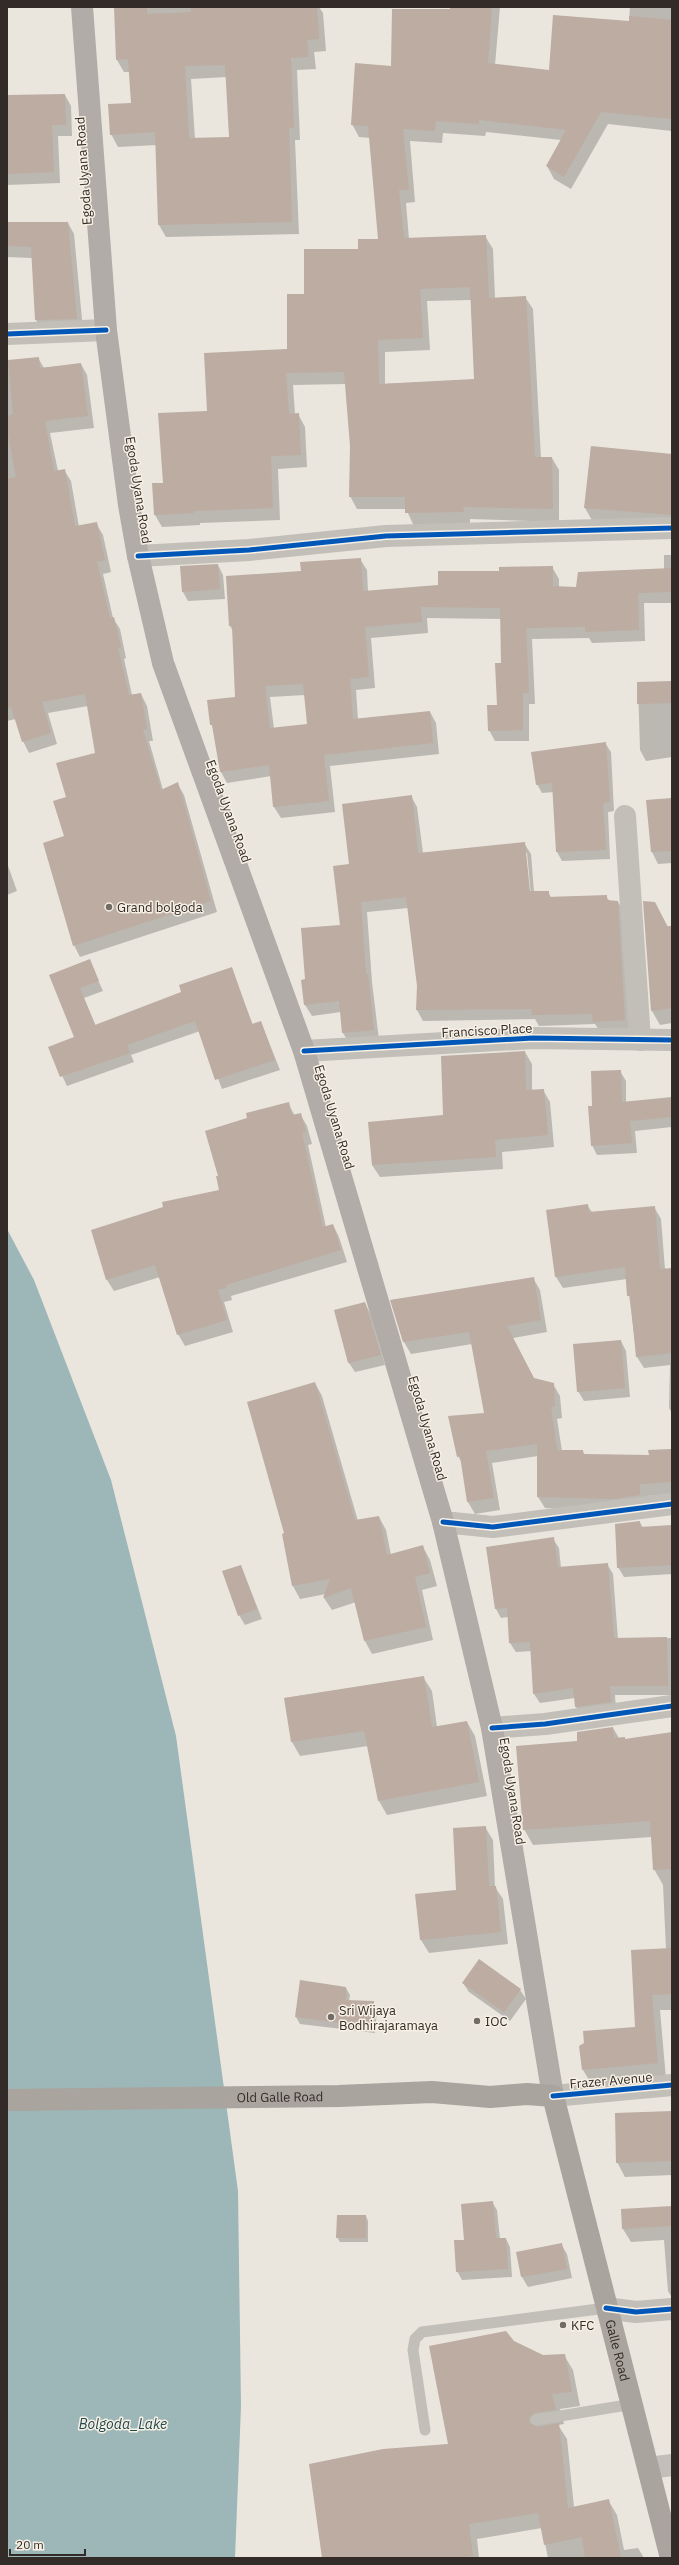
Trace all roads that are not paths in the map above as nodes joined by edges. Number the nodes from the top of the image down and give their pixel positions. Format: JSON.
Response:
{"nodes":[{"id":1,"x":82,"y":7,"type":"edge"},
{"id":2,"x":106,"y":330,"type":"junction"},
{"id":3,"x":7,"y":334,"type":"edge"},
{"id":4,"x":672,"y":528,"type":"edge"},
{"id":5,"x":138,"y":556,"type":"junction"},
{"id":6,"x":625,"y":816,"type":"dead end"},
{"id":7,"x":640,"y":1040,"type":"junction"},
{"id":8,"x":672,"y":1040,"type":"edge"},
{"id":9,"x":304,"y":1051,"type":"junction"},
{"id":10,"x":672,"y":1504,"type":"edge"},
{"id":11,"x":443,"y":1522,"type":"junction"},
{"id":12,"x":672,"y":1706,"type":"edge"},
{"id":13,"x":492,"y":1728,"type":"junction"},
{"id":14,"x":672,"y":2085,"type":"edge"},
{"id":15,"x":553,"y":2096,"type":"junction"},
{"id":16,"x":7,"y":2100,"type":"edge"},
{"id":17,"x":606,"y":2308,"type":"junction"},
{"id":18,"x":672,"y":2309,"type":"edge"},
{"id":19,"x":633,"y":2404,"type":"junction"},
{"id":20,"x":536,"y":2420,"type":"dead end"},
{"id":21,"x":425,"y":2430,"type":"dead end"},
{"id":22,"x":672,"y":2465,"type":"edge"},
{"id":23,"x":649,"y":2468,"type":"junction"},
{"id":24,"x":671,"y":2558,"type":"edge"}],
"edges":[{"from":1,"to":2,"type":"main road","name":"Egoda Uyana Road"},
{"from":2,"to":3,"type":"street"},
{"from":2,"to":5,"type":"main road","name":"Egoda Uyana Road"},
{"from":4,"to":5,"type":"street"},
{"from":5,"to":9,"type":"main road","name":"Egoda Uyana Road"},
{"from":6,"to":7,"type":"street"},
{"from":7,"to":8,"type":"street","name":"Francisco Place"},
{"from":7,"to":9,"type":"street","name":"Francisco Place"},
{"from":9,"to":11,"type":"main road","name":"Egoda Uyana Road"},
{"from":10,"to":11,"type":"street"},
{"from":11,"to":13,"type":"main road","name":"Egoda Uyana Road"},
{"from":12,"to":13,"type":"street"},
{"from":13,"to":15,"type":"main road","name":"Egoda Uyana Road"},
{"from":14,"to":15,"type":"street","name":"Frazer Avenue"},
{"from":15,"to":16,"type":"highway","name":"Old Galle Road"},
{"from":15,"to":17,"type":"highway","name":"Galle Road"},
{"from":17,"to":18,"type":"street"},
{"from":17,"to":19,"type":"highway","name":"Galle Road"},
{"from":17,"to":21,"type":"lane"},
{"from":19,"to":20,"type":"lane"},
{"from":19,"to":23,"type":"highway","name":"Galle Road"},
{"from":22,"to":23,"type":"street"},
{"from":23,"to":24,"type":"highway","name":"Galle Road"}]}
